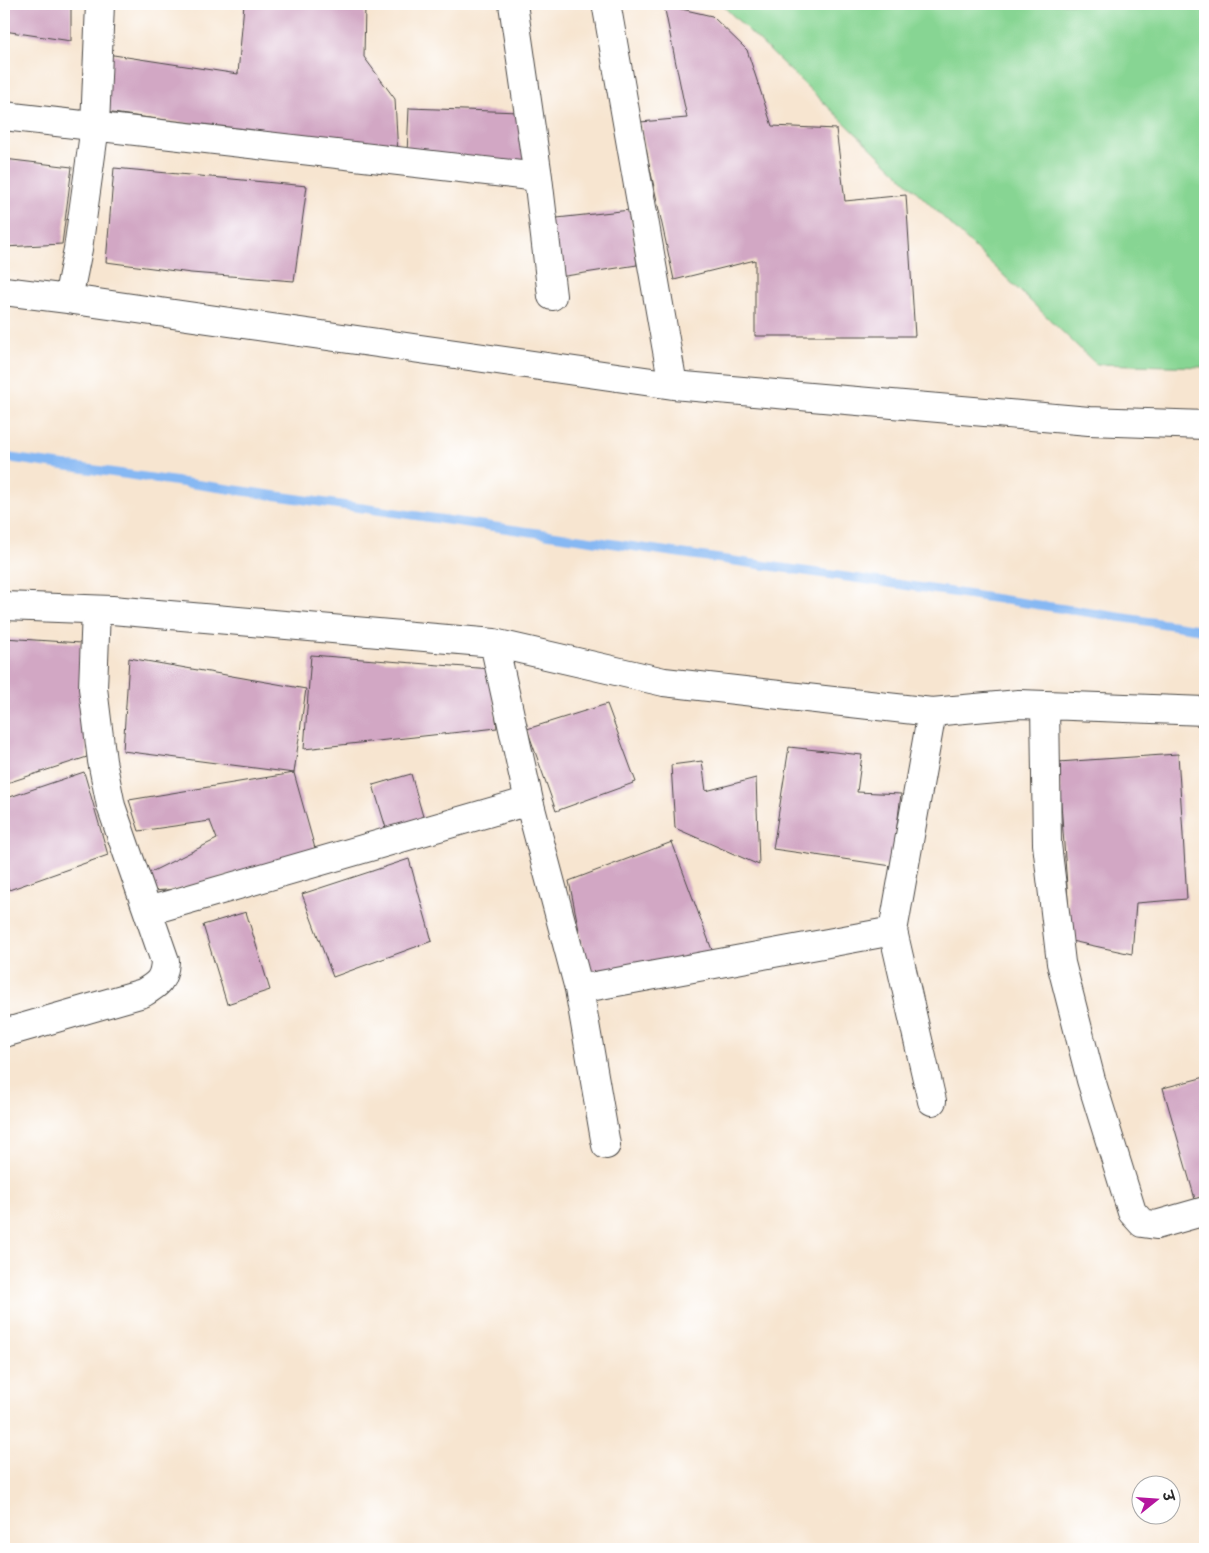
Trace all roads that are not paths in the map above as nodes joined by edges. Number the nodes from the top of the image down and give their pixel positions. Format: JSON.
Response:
{"nodes":[{"id":1,"x":100,"y":4,"type":"edge"},
{"id":2,"x":513,"y":4,"type":"edge"},
{"id":3,"x":607,"y":8,"type":"dead end"},
{"id":4,"x":4,"y":116,"type":"edge"},
{"id":5,"x":95,"y":126,"type":"junction"},
{"id":6,"x":538,"y":177,"type":"junction"},
{"id":7,"x":4,"y":291,"type":"edge"},
{"id":8,"x":552,"y":296,"type":"dead end"},
{"id":9,"x":68,"y":299,"type":"junction"},
{"id":10,"x":673,"y":385,"type":"junction"},
{"id":11,"x":1205,"y":425,"type":"edge"},
{"id":12,"x":4,"y":606,"type":"edge"},
{"id":13,"x":96,"y":610,"type":"junction"},
{"id":14,"x":494,"y":643,"type":"junction"},
{"id":15,"x":1045,"y":705,"type":"junction"},
{"id":16,"x":1205,"y":711,"type":"edge"},
{"id":17,"x":932,"y":712,"type":"junction"},
{"id":18,"x":528,"y":801,"type":"junction"},
{"id":19,"x":148,"y":911,"type":"junction"},
{"id":20,"x":893,"y":931,"type":"junction"},
{"id":21,"x":579,"y":989,"type":"junction"},
{"id":22,"x":4,"y":1033,"type":"edge"},
{"id":23,"x":932,"y":1101,"type":"dead end"},
{"id":24,"x":606,"y":1144,"type":"dead end"},
{"id":25,"x":1205,"y":1212,"type":"edge"}],
"edges":[{"from":1,"to":5,"type":"street"},
{"from":2,"to":6,"type":"street"},
{"from":3,"to":10,"type":"street"},
{"from":4,"to":5,"type":"street"},
{"from":5,"to":6,"type":"street"},
{"from":5,"to":9,"type":"street"},
{"from":6,"to":8,"type":"street"},
{"from":7,"to":9,"type":"street"},
{"from":9,"to":10,"type":"street"},
{"from":10,"to":11,"type":"street"},
{"from":12,"to":13,"type":"street"},
{"from":13,"to":14,"type":"street"},
{"from":13,"to":19,"type":"street"},
{"from":14,"to":17,"type":"street"},
{"from":14,"to":18,"type":"street"},
{"from":15,"to":16,"type":"street"},
{"from":15,"to":17,"type":"street"},
{"from":15,"to":25,"type":"street"},
{"from":17,"to":20,"type":"street"},
{"from":18,"to":19,"type":"street"},
{"from":18,"to":21,"type":"street"},
{"from":19,"to":22,"type":"street"},
{"from":20,"to":21,"type":"street"},
{"from":20,"to":23,"type":"street"},
{"from":21,"to":24,"type":"street"}]}
